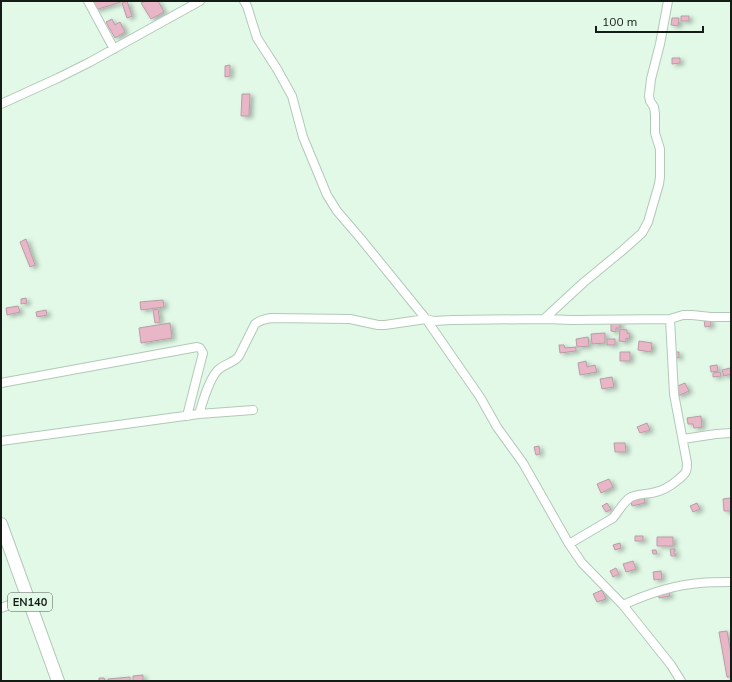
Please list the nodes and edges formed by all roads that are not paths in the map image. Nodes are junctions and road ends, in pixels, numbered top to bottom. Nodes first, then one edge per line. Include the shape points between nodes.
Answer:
1 (88, 1) edge
2 (200, 1) edge
3 (244, 1) edge
4 (668, 1) edge
5 (114, 49) junction
6 (1, 104) edge
7 (731, 317) edge
8 (544, 318) junction
9 (426, 319) junction
10 (670, 320) junction
11 (1, 383) edge
12 (253, 410) dead end
13 (199, 414) junction
14 (187, 416) junction
15 (731, 433) edge
16 (683, 439) junction
17 (1, 441) edge
18 (1, 524) edge
19 (569, 544) junction
20 (731, 582) edge
21 (29, 598) junction
22 (623, 606) junction
23 (1, 608) edge
24 (58, 681) edge
25 (681, 681) edge

1 - 5 street
2 - 5 street
3 - 9 street via 257,38 292,96 303,137 327,195 337,211
4 - 8 street via 648,96 654,107 655,133 660,149 659,184 648,222 642,233
5 - 6 street
7 - 10 street via 683,315
8 - 9 street via 434,321
8 - 10 street
9 - 13 street via 385,325 350,319 271,318 258,321 236,360 218,370 209,384
9 - 19 street via 523,463
10 - 16 street via 674,394
11 - 14 street via 197,347 203,353
12 - 13 street
13 - 14 street
14 - 17 street
15 - 16 street
16 - 19 street via 688,463 686,473 661,491 638,494 630,498 613,518
18 - 21 main road, EN140
19 - 22 street via 582,563
20 - 22 street via 699,583 669,589 638,598
21 - 23 street
21 - 24 main road, EN140
22 - 25 street

